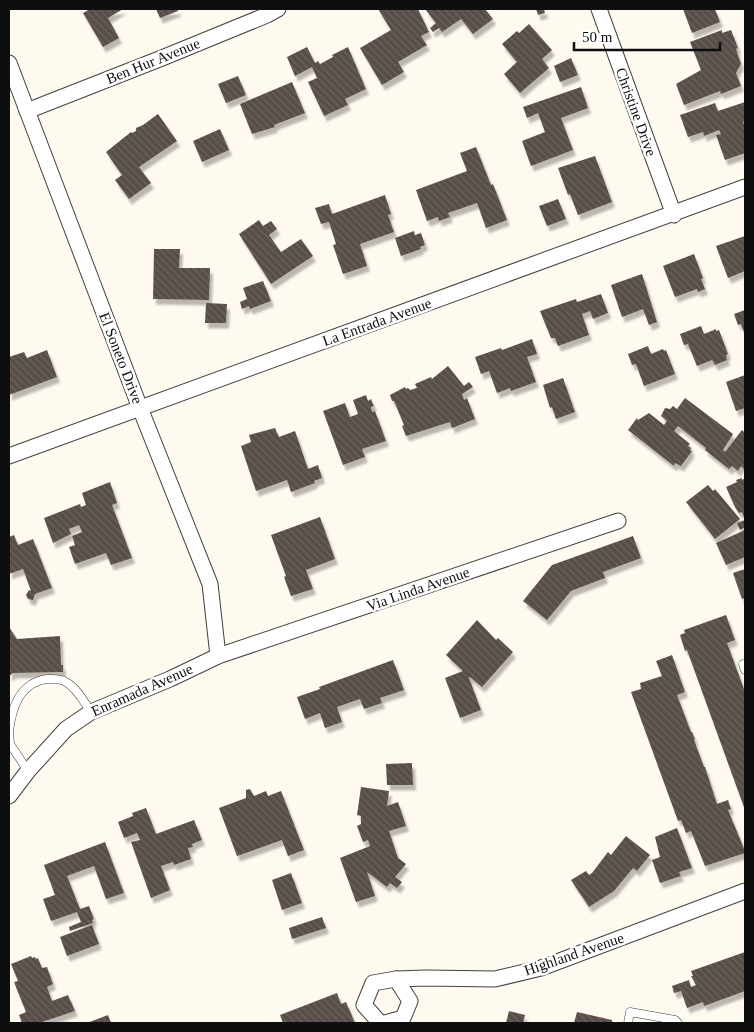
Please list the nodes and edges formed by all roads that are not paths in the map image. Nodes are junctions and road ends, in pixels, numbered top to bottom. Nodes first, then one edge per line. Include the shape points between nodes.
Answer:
1 (278, 9) edge
2 (599, 9) edge
3 (9, 63) edge
4 (27, 111) junction
5 (745, 187) edge
6 (674, 215) junction
7 (140, 408) junction
8 (9, 456) edge
9 (618, 522) dead end
10 (218, 656) junction
11 (91, 712) junction
12 (9, 731) edge
13 (28, 771) junction
14 (9, 796) edge
15 (745, 891) edge
16 (396, 979) junction
17 (380, 1023) edge
18 (385, 1023) edge
19 (628, 1023) edge
20 (678, 1023) edge

1 - 4 street, Ben Hur Avenue
2 - 6 street, Christine Drive
3 - 4 street, El Soneto Drive
4 - 7 street, El Soneto Drive
5 - 6 street, La Entrada Avenue
6 - 7 street, La Entrada Avenue
7 - 8 street, La Entrada Avenue
7 - 10 street, El Soneto Drive via 210,584
9 - 10 street, Via Linda Avenue
10 - 11 street, Enramada Avenue
11 - 12 lane via 66,681 44,680 32,684 20,694 12,711
11 - 13 street, Enramada Avenue via 66,729
12 - 13 lane via 10,744
13 - 14 street, Enramada Avenue
15 - 16 street, Highland Avenue via 541,968 495,979
16 - 17 street, Highland Avenue via 373,983 364,1005
16 - 18 street via 410,1001 403,1018
19 - 20 lane via 630,1012

